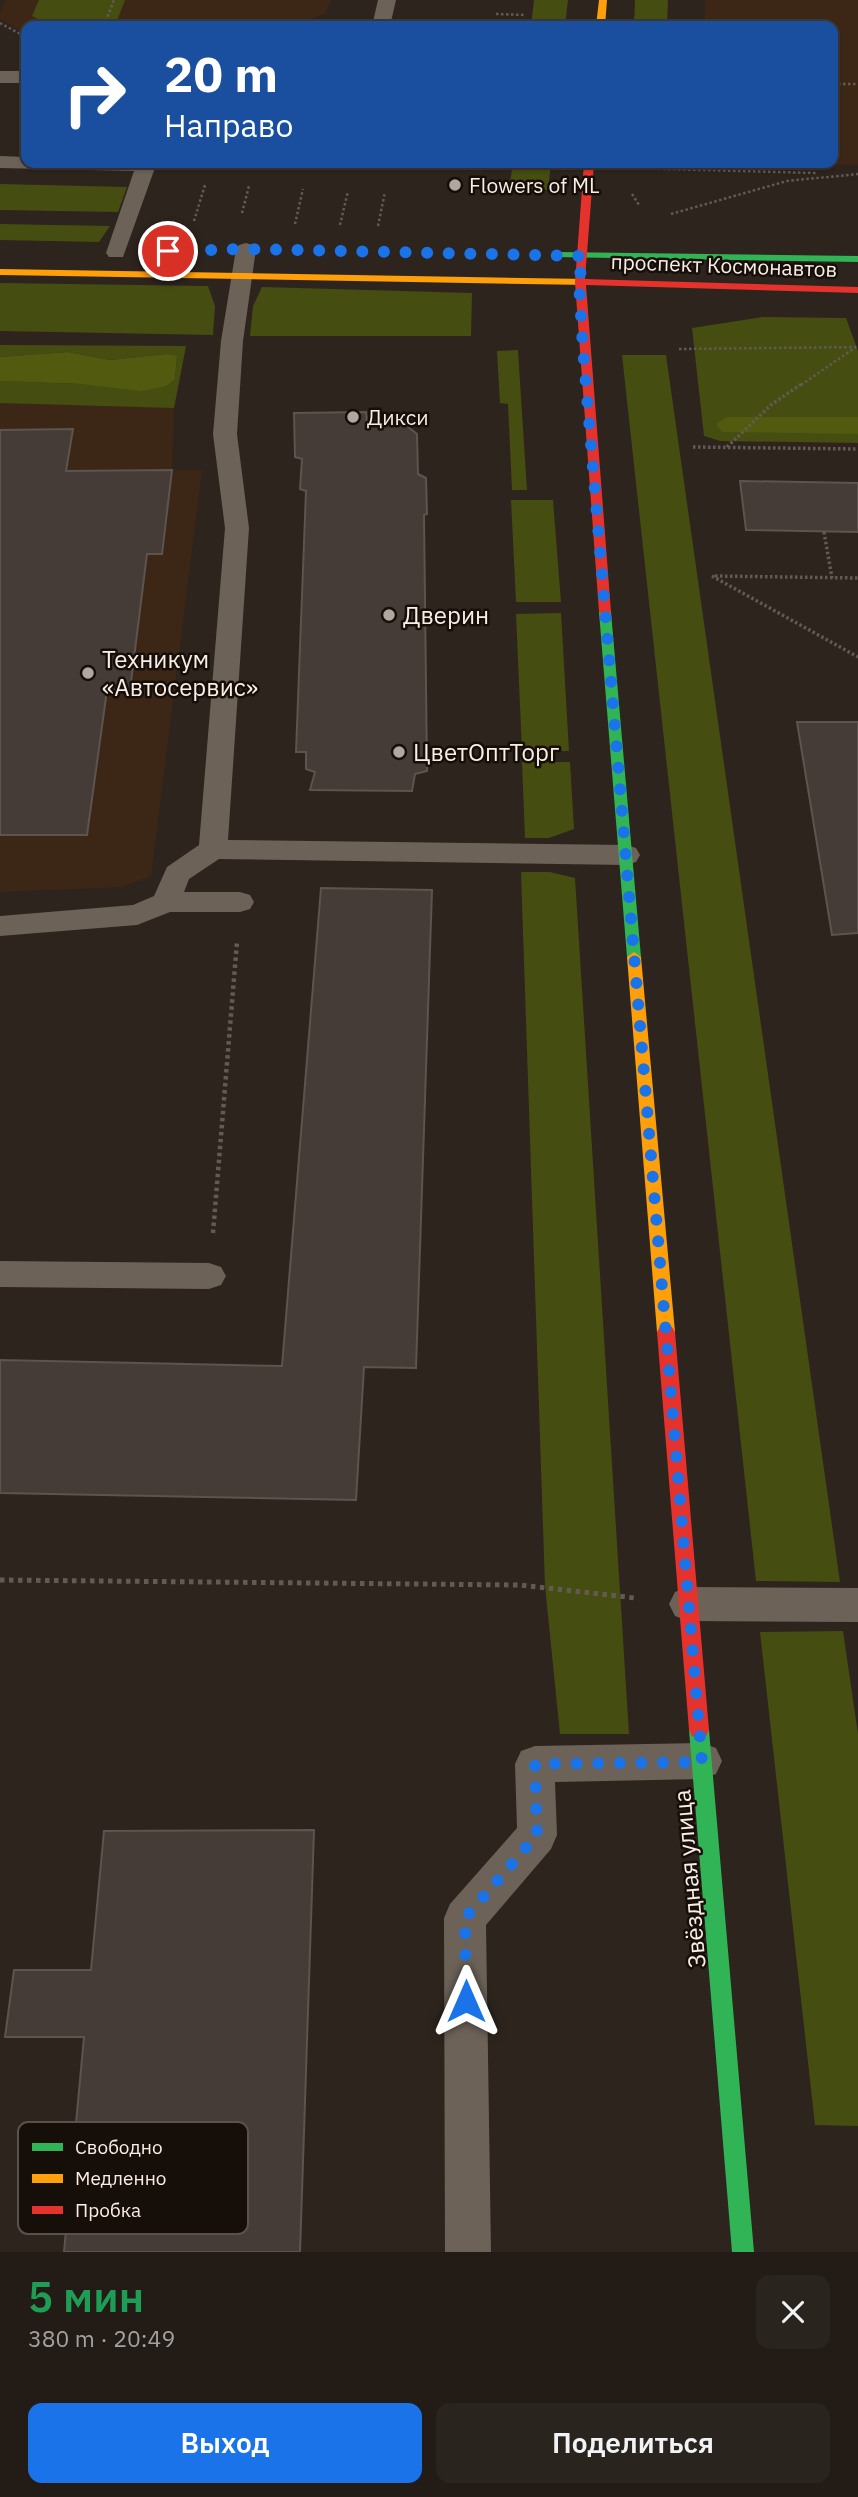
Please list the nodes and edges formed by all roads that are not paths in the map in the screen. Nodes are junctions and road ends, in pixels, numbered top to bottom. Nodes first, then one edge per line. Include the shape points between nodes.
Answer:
1 (387, 0) edge
2 (603, 0) edge
3 (382, 21) edge
4 (601, 21) edge
5 (0, 77) edge
6 (21, 77) edge
7 (0, 162) edge
8 (21, 162) edge
9 (146, 168) edge
10 (589, 168) edge
11 (248, 250) dead end
12 (116, 252) dead end
13 (542, 255) dead end
14 (583, 256) junction
15 (858, 259) edge
16 (0, 272) edge
17 (241, 275) junction
18 (579, 282) junction
19 (858, 290) edge
20 (213, 849) junction
21 (626, 855) junction
22 (166, 902) junction
23 (240, 902) road end
24 (0, 926) edge
25 (0, 1274) edge
26 (209, 1276) road end
27 (688, 1604) junction
28 (858, 1605) edge
29 (702, 1762) junction
30 (468, 2252) edge
31 (743, 2252) edge

1 - 3 lane
2 - 4 street
5 - 6 lane
7 - 8 lane
9 - 12 lane
10 - 14 street, Звёздная улица
11 - 17 lane
13 - 14 street, проспект Космонавтов
14 - 15 street, проспект Космонавтов
14 - 18 street, Звёздная улица
16 - 17 street, проспект Космонавтов
17 - 18 street, проспект Космонавтов
17 - 20 lane via 225,435 237,528
18 - 19 street, проспект Космонавтов
18 - 21 street, Звёздная улица
20 - 21 lane
20 - 22 lane via 177,874
21 - 27 street, Звёздная улица
22 - 23 lane
22 - 24 lane via 137,915
25 - 26 lane
27 - 28 lane
27 - 29 street, Звёздная улица
29 - 30 lane via 535,1764 537,1835 465,1918
29 - 31 street, Звёздная улица

